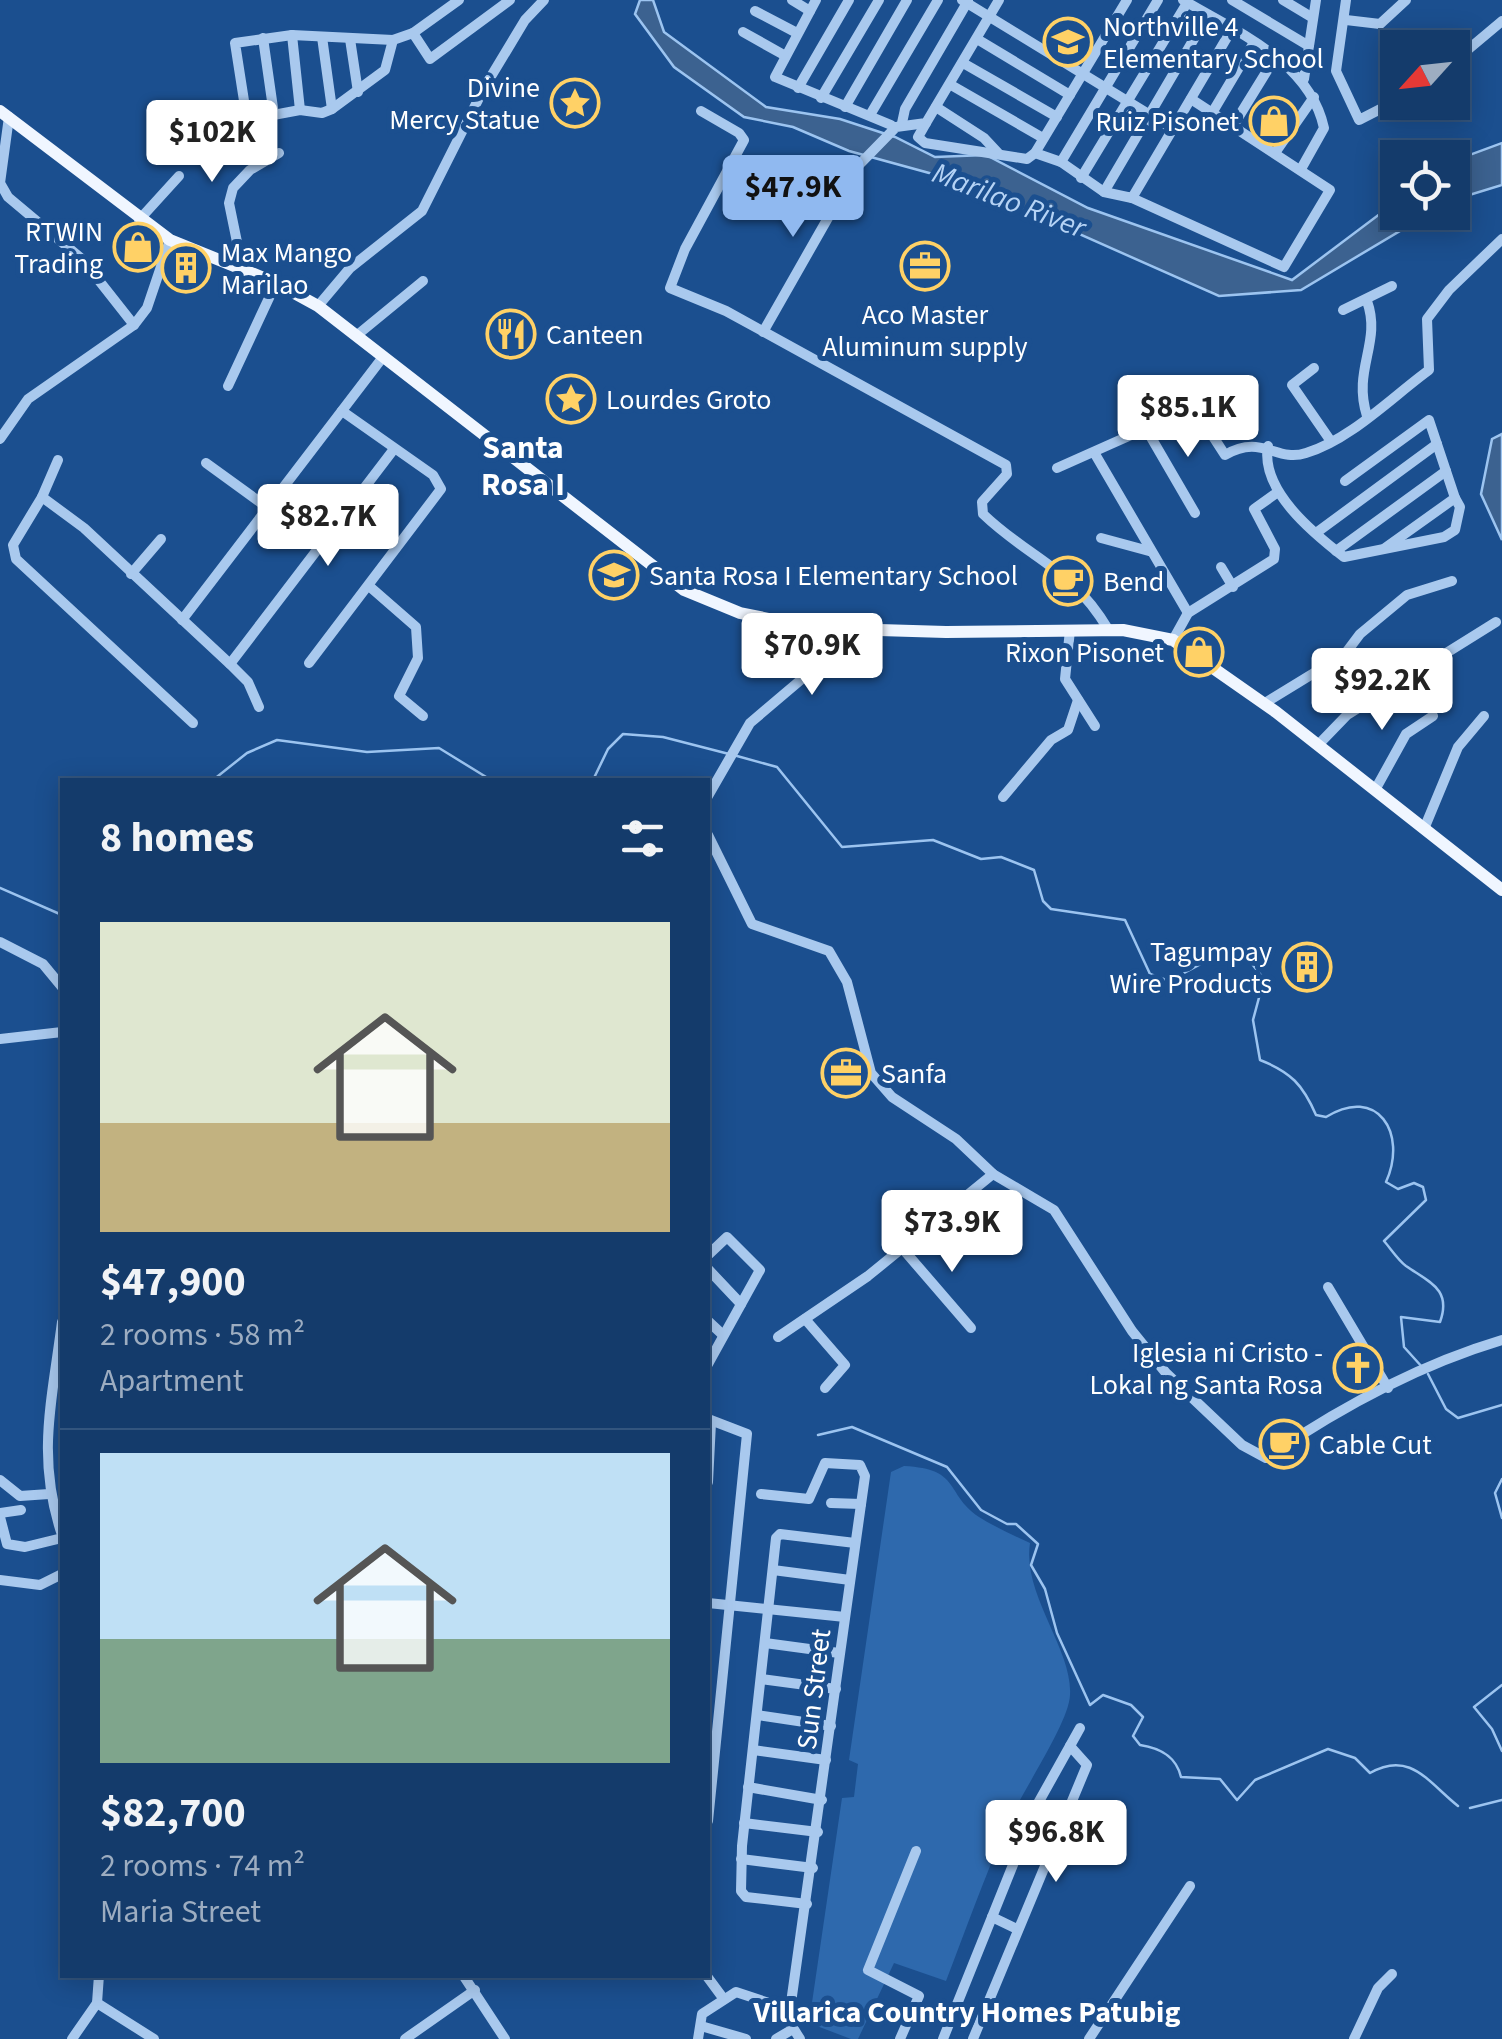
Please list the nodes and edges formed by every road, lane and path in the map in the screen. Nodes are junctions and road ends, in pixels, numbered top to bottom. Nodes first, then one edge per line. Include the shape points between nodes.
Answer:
1 (459, 0) edge
2 (510, 0) edge
3 (544, 0) edge
4 (792, 0) edge
5 (849, 0) edge
6 (879, 0) edge
7 (907, 0) edge
8 (938, 0) edge
9 (1000, 0) edge
10 (1127, 0) edge
11 (1158, 0) edge
12 (1232, 0) edge
13 (1282, 0) edge
14 (1316, 0) edge
15 (1346, 0) edge
16 (1406, 0) edge
17 (965, 1) edge
18 (1185, 1) edge
19 (530, 4) edge
20 (813, 5) edge
21 (755, 11) dead end
22 (1208, 15) junction
23 (990, 16) junction
24 (1312, 18) junction
25 (1346, 20) junction
26 (1502, 21) edge
27 (1232, 29) junction
28 (413, 32) junction
29 (743, 32) dead end
30 (797, 33) junction
31 (292, 34) junction
32 (322, 37) junction
33 (263, 38) junction
34 (350, 39) junction
35 (976, 39) junction
36 (393, 40) junction
37 (1254, 44) junction
38 (1309, 46) junction
39 (1470, 49) edge
40 (784, 55) junction
41 (1275, 58) junction
42 (963, 63) junction
43 (1084, 72) junction
44 (1304, 79) junction
45 (950, 84) junction
46 (798, 88) junction
47 (1108, 88) junction
48 (358, 92) junction
49 (1070, 94) junction
50 (1314, 97) junction
51 (821, 98) junction
52 (1190, 100) junction
53 (1130, 101) junction
54 (845, 107) junction
55 (936, 107) junction
56 (1380, 109) edge
57 (300, 110) junction
58 (332, 110) junction
59 (701, 111) dead end
60 (1212, 113) junction
61 (4, 114) edge
62 (1150, 114) junction
63 (274, 115) junction
64 (870, 115) junction
65 (1057, 117) junction
66 (926, 123) junction
67 (895, 126) junction
68 (1233, 126) junction
69 (1173, 129) junction
70 (1043, 138) junction
71 (280, 153) dead end
72 (998, 153) junction
73 (1035, 153) junction
74 (1276, 153) junction
75 (1061, 162) junction
76 (1301, 169) junction
77 (179, 176) dead end
78 (1081, 178) junction
79 (1104, 192) junction
80 (1132, 198) junction
81 (139, 220) junction
82 (1502, 239) edge
83 (170, 240) junction
84 (230, 265) junction
85 (422, 281) dead end
86 (276, 282) junction
87 (1392, 286) dead end
88 (1367, 301) junction
89 (318, 306) junction
90 (1343, 310) dead end
91 (134, 324) junction
92 (763, 332) junction
93 (356, 336) junction
94 (383, 357) junction
95 (1314, 368) dead end
96 (228, 386) dead end
97 (1230, 388) dead end
98 (1197, 408) junction
99 (342, 411) junction
100 (1367, 416) junction
101 (1145, 427) junction
102 (0, 439) edge
103 (1330, 440) junction
104 (1436, 444) junction
105 (1268, 446) junction
106 (394, 449) junction
107 (1095, 454) junction
108 (58, 460) dead end
109 (206, 463) dead end
110 (1057, 468) dead end
111 (1446, 471) junction
112 (1345, 481) dead end
113 (1278, 492) junction
114 (42, 497) junction
115 (1456, 498) junction
116 (268, 508) junction
117 (1196, 513) dead end
118 (1316, 533) junction
119 (1101, 538) dead end
120 (161, 539) dead end
121 (1149, 551) junction
122 (1336, 551) junction
123 (1380, 552) junction
124 (1221, 567) dead end
125 (132, 574) junction
126 (1452, 581) dead end
127 (369, 586) junction
128 (1233, 586) junction
129 (1188, 613) junction
130 (182, 620) junction
131 (1496, 622) dead end
132 (812, 628) junction
133 (1070, 630) junction
134 (1108, 630) junction
135 (1173, 640) junction
136 (309, 662) dead end
137 (230, 664) junction
138 (1078, 700) junction
139 (1265, 703) junction
140 (259, 708) dead end
141 (423, 716) dead end
142 (1433, 716) dead end
143 (1484, 716) dead end
144 (194, 723) dead end
145 (1094, 726) dead end
146 (1319, 744) junction
147 (1375, 790) junction
148 (710, 793) edge
149 (1003, 797) dead end
150 (1424, 829) junction
151 (710, 839) edge
152 (1502, 890) edge
153 (0, 942) edge
154 (60, 985) edge
155 (60, 1032) edge
156 (0, 1039) edge
157 (993, 1174) junction
158 (905, 1212) dead end
159 (905, 1245) junction
160 (710, 1254) edge
161 (710, 1272) edge
162 (1328, 1288) dead end
163 (742, 1304) junction
164 (805, 1319) junction
165 (710, 1323) edge
166 (971, 1328) dead end
167 (724, 1335) junction
168 (60, 1336) edge
169 (778, 1337) dead end
170 (1502, 1340) edge
171 (710, 1360) edge
172 (825, 1388) dead end
173 (1388, 1388) junction
174 (710, 1421) edge
175 (0, 1480) edge
176 (49, 1494) junction
177 (761, 1494) dead end
178 (831, 1502) dead end
179 (861, 1504) junction
180 (21, 1510) dead end
181 (0, 1516) edge
182 (60, 1530) edge
183 (60, 1537) edge
184 (856, 1543) junction
185 (773, 1570) junction
186 (60, 1575) edge
187 (0, 1580) edge
188 (850, 1580) junction
189 (710, 1603) edge
190 (731, 1604) junction
191 (769, 1606) junction
192 (844, 1617) junction
193 (765, 1643) junction
194 (839, 1652) junction
195 (761, 1679) junction
196 (836, 1689) junction
197 (757, 1715) junction
198 (830, 1726) junction
199 (1080, 1728) dead end
200 (712, 1744) edge
201 (1070, 1746) junction
202 (753, 1750) junction
203 (826, 1760) junction
204 (710, 1782) edge
205 (748, 1787) junction
206 (822, 1800) junction
207 (744, 1823) junction
208 (818, 1832) junction
209 (916, 1850) dead end
210 (741, 1859) junction
211 (813, 1868) junction
212 (1190, 1886) dead end
213 (807, 1904) junction
214 (992, 1917) junction
215 (1017, 1929) junction
216 (1392, 1974) dead end
217 (100, 1978) edge
218 (466, 1978) edge
219 (708, 1978) edge
220 (476, 1990) junction
221 (723, 1998) junction
222 (97, 2003) junction
223 (790, 2010) junction
224 (701, 2026) junction
225 (797, 2034) edge
226 (72, 2039) edge
227 (154, 2039) edge
228 (405, 2039) edge
229 (505, 2039) edge
230 (698, 2039) edge
231 (746, 2039) edge
232 (776, 2039) edge
233 (900, 2039) edge
234 (943, 2039) edge
235 (973, 2039) edge
236 (1089, 2039) edge
237 (1354, 2039) edge

1 - 28 street
2 - 28 street via 430,59
3 - 19 street
4 - 20 street
5 - 46 street
6 - 51 street
7 - 54 street
8 - 64 street
9 - 23 street
10 - 43 street
11 - 47 street
12 - 38 street
13 - 24 street
14 - 24 street
15 - 25 street
16 - 25 street via 1380,24
17 - 23 street
17 - 67 street
18 - 22 street
18 - 53 street
19 - 89 street via 422,211 350,268
20 - 30 street
21 - 30 street
22 - 27 street
22 - 62 street
23 - 35 street
23 - 43 street
24 - 38 street
25 - 56 street via 1336,72 1359,120
26 - 39 street
27 - 37 street
27 - 52 street
28 - 36 street
29 - 40 street
30 - 40 street
31 - 32 street
31 - 33 street
31 - 57 street
32 - 34 street
32 - 58 street
33 - 63 street
33 - 63 street via 235,43 247,120
34 - 36 street
34 - 48 street
35 - 42 street
35 - 49 street
36 - 48 street via 384,70
37 - 41 street
37 - 60 street
38 - 44 street
40 - 46 street via 775,77
41 - 44 street
41 - 68 street
42 - 45 street
42 - 65 street
43 - 47 street
43 - 49 street
44 - 50 street
45 - 55 street
45 - 70 street
46 - 51 street
47 - 53 street
47 - 75 street
48 - 58 street
49 - 65 street
50 - 74 street
50 - 76 street via 1324,128
51 - 54 street
52 - 60 street
52 - 69 street
53 - 62 street
53 - 78 street
54 - 64 street
55 - 66 street
55 - 72 street
57 - 58 street
57 - 63 street
59 - 92 street via 739,133 742,146 670,288
60 - 68 street
61 - 81 main road
61 - 91 street via 0,183 8,196 82,259
62 - 69 street
62 - 79 street
64 - 67 street
65 - 70 street
66 - 67 street
66 - 72 street via 918,137 925,144
67 - 92 street via 856,167
68 - 74 street
69 - 80 street
70 - 73 street
71 - 84 street via 233,188 229,203 238,242
72 - 73 street via 1020,161
73 - 75 street
74 - 76 street
75 - 78 street
76 - 80 street via 1330,190 1284,267
77 - 81 street
78 - 79 street
79 - 80 street
81 - 83 main road
82 - 100 street via 1428,319 1429,370
83 - 84 main road
83 - 91 street via 147,308
84 - 86 main road
85 - 93 street
86 - 89 main road
86 - 96 street
87 - 88 street
88 - 90 street
88 - 100 street via 1372,331 1359,391
89 - 93 main road
91 - 102 street via 28,399
92 - 134 street via 1006,466 1007,474 982,502 983,514 1072,580
93 - 94 main road
94 - 99 street
94 - 132 main road via 684,590 740,613
95 - 103 street via 1292,386
97 - 98 street
98 - 101 street
98 - 105 street via 1225,455 1249,444
99 - 106 street
99 - 116 street
100 - 103 street
101 - 107 street
101 - 117 street
103 - 105 street via 1296,455
104 - 111 street
104 - 112 street via 1428,420
104 - 118 street
105 - 113 street
106 - 127 street via 433,475 441,489
106 - 137 street
107 - 110 street
107 - 121 street
108 - 114 street
109 - 116 street
111 - 115 street
111 - 122 street
113 - 118 street
113 - 128 street via 1254,509 1277,555
114 - 125 street
114 - 144 street via 14,542 16,558
115 - 123 street
115 - 123 street via 1455,530
116 - 130 street
118 - 122 street
119 - 121 street
120 - 125 street
121 - 129 street
122 - 123 street via 1354,557
124 - 128 street
125 - 130 street
126 - 139 street via 1408,595 1346,654
127 - 136 street
127 - 141 street via 416,628 418,658 399,696
128 - 129 street
129 - 135 street
130 - 137 street
131 - 146 street via 1347,715
132 - 133 main road
132 - 148 street via 803,678 750,723
133 - 134 main road
133 - 138 street via 1065,679
134 - 135 main road
135 - 139 main road
137 - 140 street via 248,682
138 - 145 street
138 - 149 street via 1068,730 1051,740
139 - 146 main road
142 - 147 street via 1406,734
143 - 150 street via 1458,747
146 - 147 main road
147 - 150 main road
150 - 152 main road
151 - 157 street via 752,924 817,944 840,966 871,1073 892,1097 956,1139
153 - 154 street via 43,964
155 - 156 street
157 - 159 street
157 - 173 street via 1054,1210 1132,1331 1242,1445 1266,1458 1325,1418
158 - 159 street via 894,1226
159 - 164 street
159 - 166 street
160 - 163 street via 727,1237 759,1266
161 - 163 street
162 - 173 street
163 - 167 street
164 - 169 street
164 - 172 street via 845,1366
165 - 167 street
167 - 171 street
168 - 176 street via 48,1419
170 - 173 street via 1439,1360
174 - 190 street via 747,1434
175 - 176 street via 20,1496
176 - 182 street
177 - 179 street, Sun Street via 809,1499 825,1463 860,1465
178 - 179 street
179 - 184 street, Sun Street
180 - 181 street
181 - 183 street via 7,1544 25,1547
184 - 185 street via 780,1534
184 - 188 street, Sun Street
185 - 188 street
185 - 191 street
186 - 187 street via 40,1585
188 - 192 street, Sun Street
189 - 190 street
190 - 191 street
190 - 200 street
191 - 192 street
191 - 193 street
192 - 194 street, Sun Street
193 - 194 street
193 - 195 street
194 - 196 street, Sun Street
195 - 196 street
195 - 197 street
196 - 198 street, Sun Street
197 - 198 street
197 - 202 street
198 - 203 street, Sun Street
199 - 201 street
200 - 204 street
201 - 214 street via 1037,1805
201 - 215 street via 1087,1765
202 - 203 street
202 - 205 street
203 - 206 street, Sun Street
205 - 206 street
205 - 207 street
206 - 208 street, Sun Street
207 - 208 street
207 - 210 street
208 - 211 street, Sun Street
209 - 233 street via 868,1970 919,1996
210 - 211 street
210 - 213 street via 746,1897
211 - 213 street, Sun Street
212 - 236 street
213 - 223 street, Sun Street
214 - 215 street
214 - 234 street
215 - 235 street
216 - 237 street via 1378,1988
217 - 222 street
218 - 220 street
219 - 221 street
220 - 228 street
220 - 229 street
221 - 223 street via 736,1992
221 - 224 street via 702,2014
222 - 226 street
222 - 227 street
223 - 225 street, Sun Street
224 - 230 street
224 - 231 street
225 - 232 street

